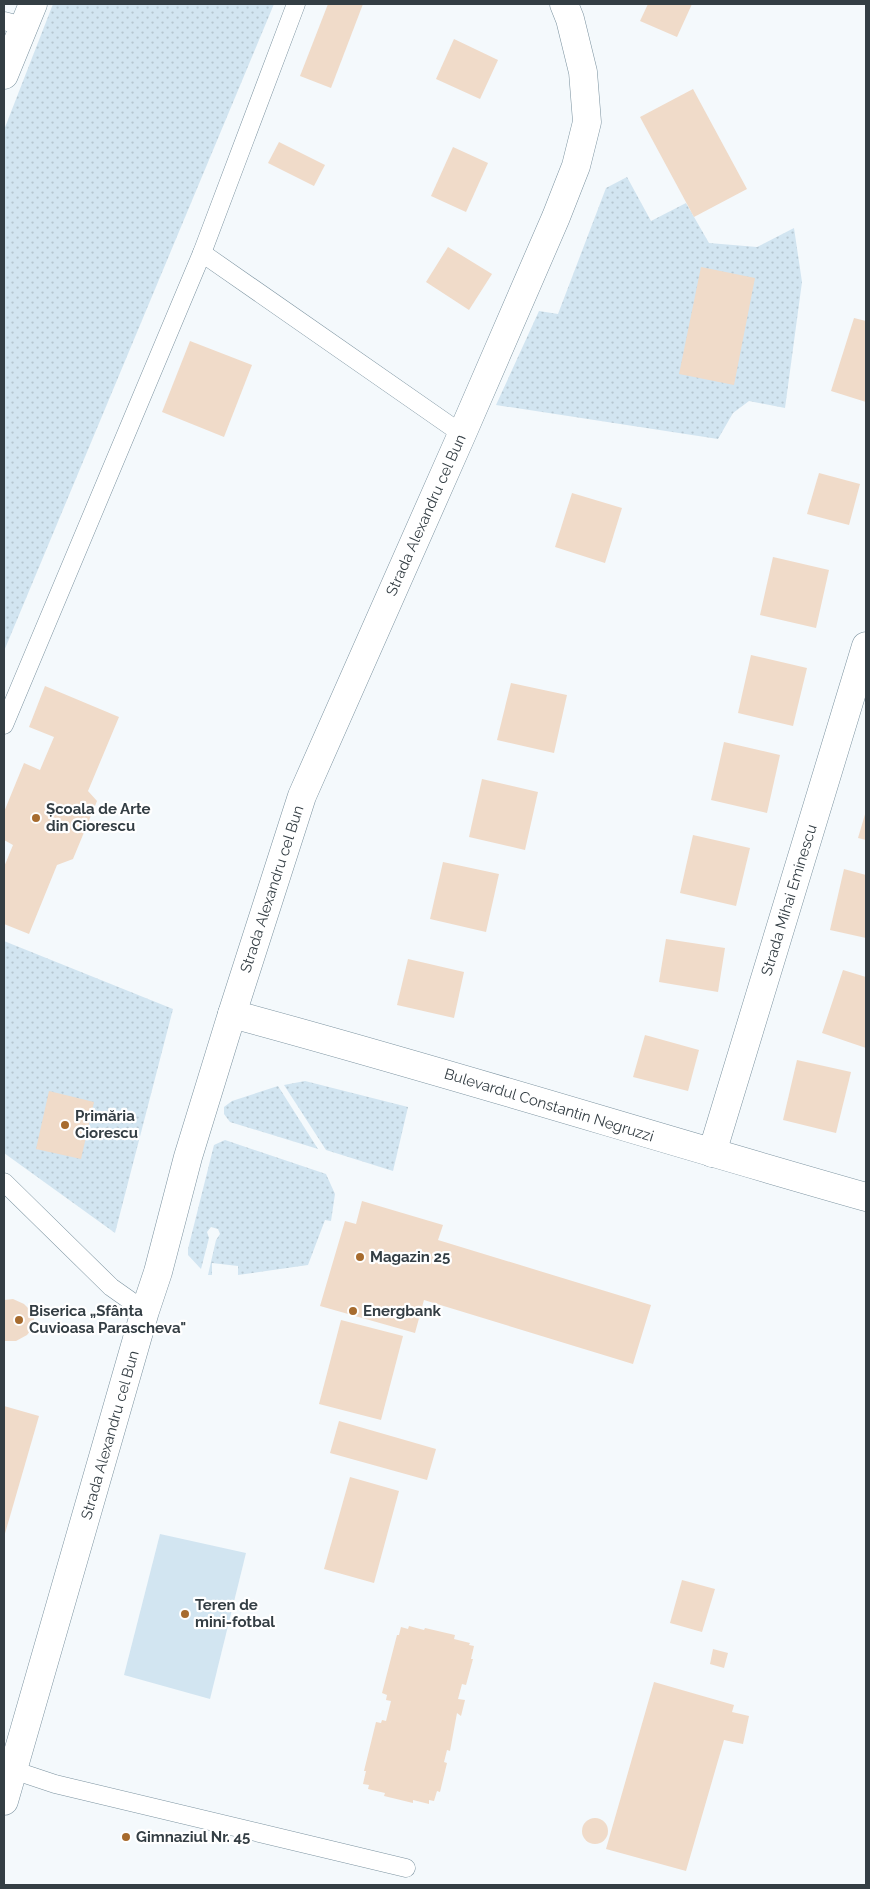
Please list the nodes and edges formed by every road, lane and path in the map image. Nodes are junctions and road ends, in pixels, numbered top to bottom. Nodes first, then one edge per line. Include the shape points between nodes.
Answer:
1 (296, 4) edge
2 (564, 4) edge
3 (20, 17) edge
4 (4, 75) edge
5 (202, 253) junction
6 (462, 434) junction
7 (866, 646) edge
8 (4, 725) edge
9 (232, 1014) junction
10 (712, 1154) junction
11 (4, 1182) edge
12 (866, 1197) edge
13 (145, 1311) junction
14 (13, 1770) junction
15 (4, 1801) edge
16 (406, 1868) dead end

1 - 5 lane
2 - 6 street, Strada Alexandru cel Bun via 583,72 587,122 576,166 556,217
3 - 4 street
5 - 6 lane
5 - 8 lane
6 - 9 street, Strada Alexandru cel Bun via 302,796
7 - 10 street, Strada Mihai Eminescu
9 - 10 street, Bulevardul Constantin Negruzzi via 449,1074
9 - 13 street, Strada Alexandru cel Bun via 194,1134
10 - 12 street, Bulevardul Constantin Negruzzi
11 - 13 lane via 112,1287
13 - 14 street, Strada Alexandru cel Bun
14 - 15 street, Strada Alexandru cel Bun
14 - 16 lane via 56,1784

